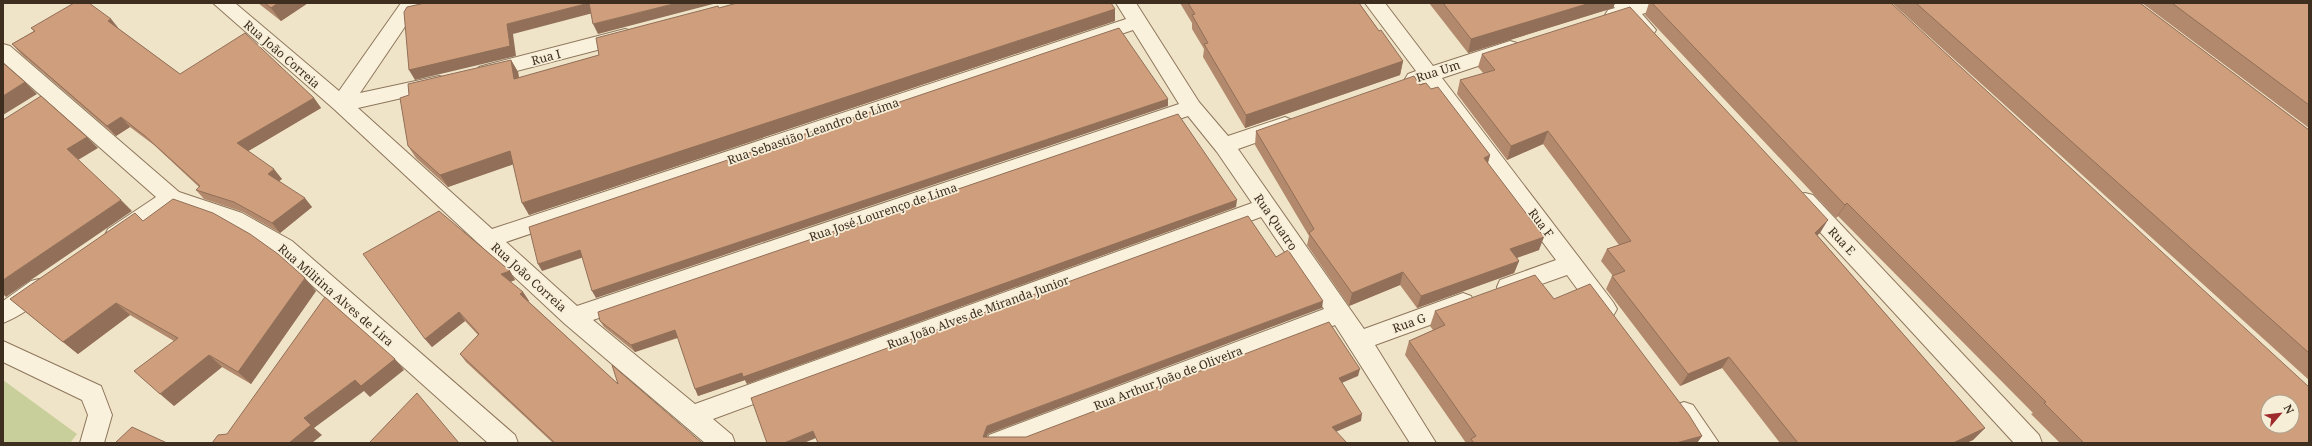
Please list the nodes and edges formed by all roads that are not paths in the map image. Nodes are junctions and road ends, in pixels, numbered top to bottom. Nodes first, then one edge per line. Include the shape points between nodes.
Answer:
1 (223, 3) edge
2 (411, 3) edge
3 (1126, 3) edge
4 (1375, 3) edge
5 (1656, 3) edge
6 (1624, 7) edge
7 (1598, 20) edge
8 (1137, 22) junction
9 (642, 31) edge
10 (1524, 44) edge
11 (1661, 46) edge
12 (3, 51) edge
13 (1428, 74) junction
14 (1399, 84) edge
15 (341, 104) junction
16 (1192, 107) junction
17 (1304, 118) edge
18 (1224, 146) junction
19 (1791, 186) edge
20 (171, 198) junction
21 (1265, 207) junction
22 (488, 239) junction
23 (100, 246) edge
24 (1572, 264) junction
25 (55, 277) edge
26 (332, 291) junction
27 (318, 310) edge
28 (3, 313) edge
29 (1339, 313) junction
30 (573, 317) junction
31 (1618, 326) edge
32 (1359, 341) junction
33 (3, 351) edge
34 (1670, 394) edge
35 (690, 418) junction
36 (494, 439) edge
37 (92, 443) edge
38 (723, 443) edge
39 (998, 443) edge
40 (1424, 443) edge
41 (1707, 443) edge
42 (2030, 443) edge

1 - 15 street, Rua João Correia
2 - 15 street
3 - 8 street, Rua Quatro
4 - 13 street, Rua F
5 - 6 street
6 - 7 street
6 - 11 street
8 - 16 street, Rua Quatro
8 - 22 street, Rua Sebastião Leandro de Lima
9 - 15 street, Rua I via 462,78
10 - 13 street, Rua Um
12 - 20 street, Rua Militina Alves de Lira via 43,102
13 - 14 street, Rua Um
13 - 24 street, Rua F
15 - 22 street, Rua João Correia
16 - 18 street, Rua Quatro
16 - 30 street, Rua José Lourenço de Lima
17 - 18 street
18 - 21 street, Rua Quatro
19 - 42 street, Rua E
20 - 23 street
20 - 26 street, Rua Militina Alves de Lira via 234,219 284,247
21 - 29 street, Rua Quatro
21 - 35 street, Rua João Alves de Miranda Junior
22 - 30 street, Rua João Correia
24 - 31 street, Rua F
24 - 32 street, Rua G
25 - 28 street
26 - 27 street
26 - 36 street, Rua Militina Alves de Lira
29 - 32 street, Rua Quatro
29 - 39 street, Rua Arthur João de Oliveira
30 - 35 street, Rua João Correia
32 - 40 street, Rua Quatro
33 - 37 street via 92,393 100,415
34 - 41 street
35 - 38 street, Rua João Correia

